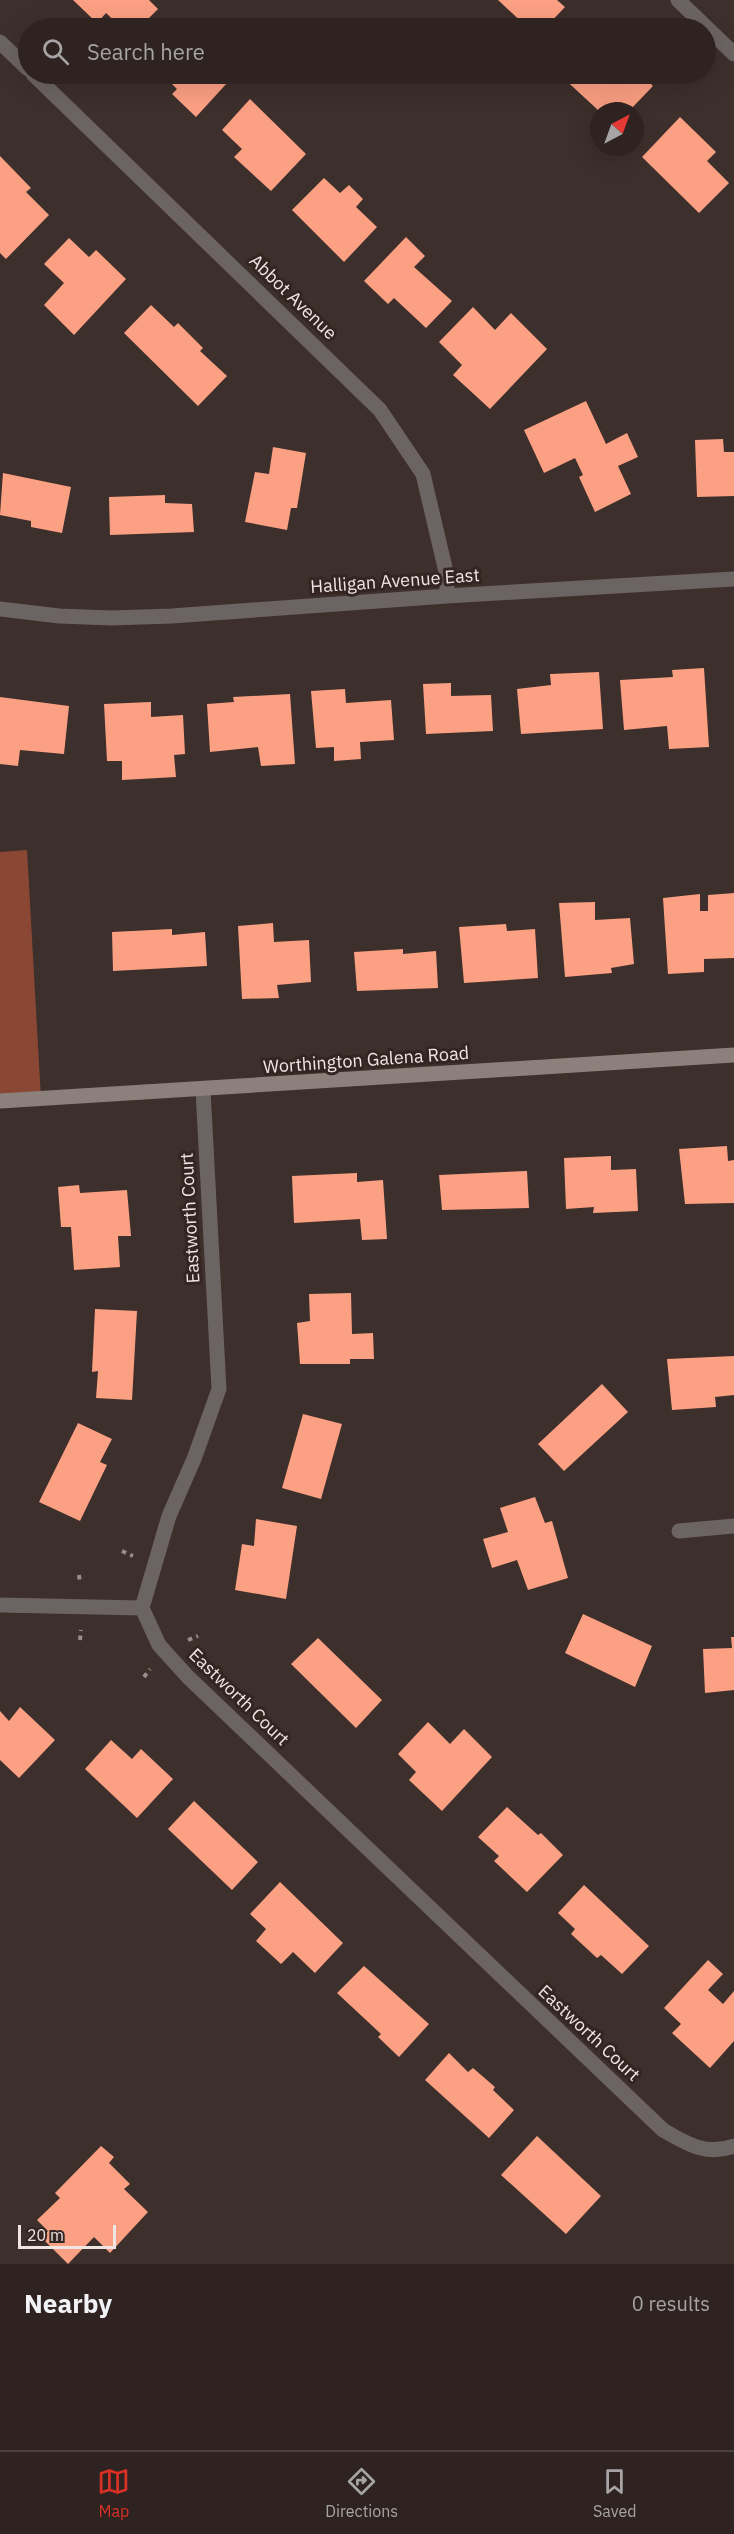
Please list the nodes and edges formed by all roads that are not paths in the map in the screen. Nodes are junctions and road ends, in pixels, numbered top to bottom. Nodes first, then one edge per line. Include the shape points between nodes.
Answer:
1 (678, 0) edge
2 (697, 18) edge
3 (716, 37) edge
4 (0, 42) edge
5 (734, 54) edge
6 (18, 59) edge
7 (43, 84) edge
8 (734, 579) edge
9 (447, 596) junction
10 (0, 609) edge
11 (734, 1055) edge
12 (203, 1090) junction
13 (0, 1101) edge
14 (734, 1526) edge
15 (679, 1531) dead end
16 (0, 1605) edge
17 (142, 1608) junction
18 (727, 2148) edge

1 - 2 street
3 - 5 street
4 - 6 street
7 - 9 street, Abbot Avenue via 380,410 423,474 447,576
8 - 9 street, Halligan Avenue East
9 - 10 street, Halligan Avenue East via 112,618
11 - 12 street, Worthington Galena Road
12 - 13 street, Worthington Galena Road
12 - 17 street, Eastworth Court via 219,1389 169,1516
14 - 15 street
16 - 17 street
17 - 18 street, Eastworth Court via 159,1645 188,1677 663,2130 689,2145

